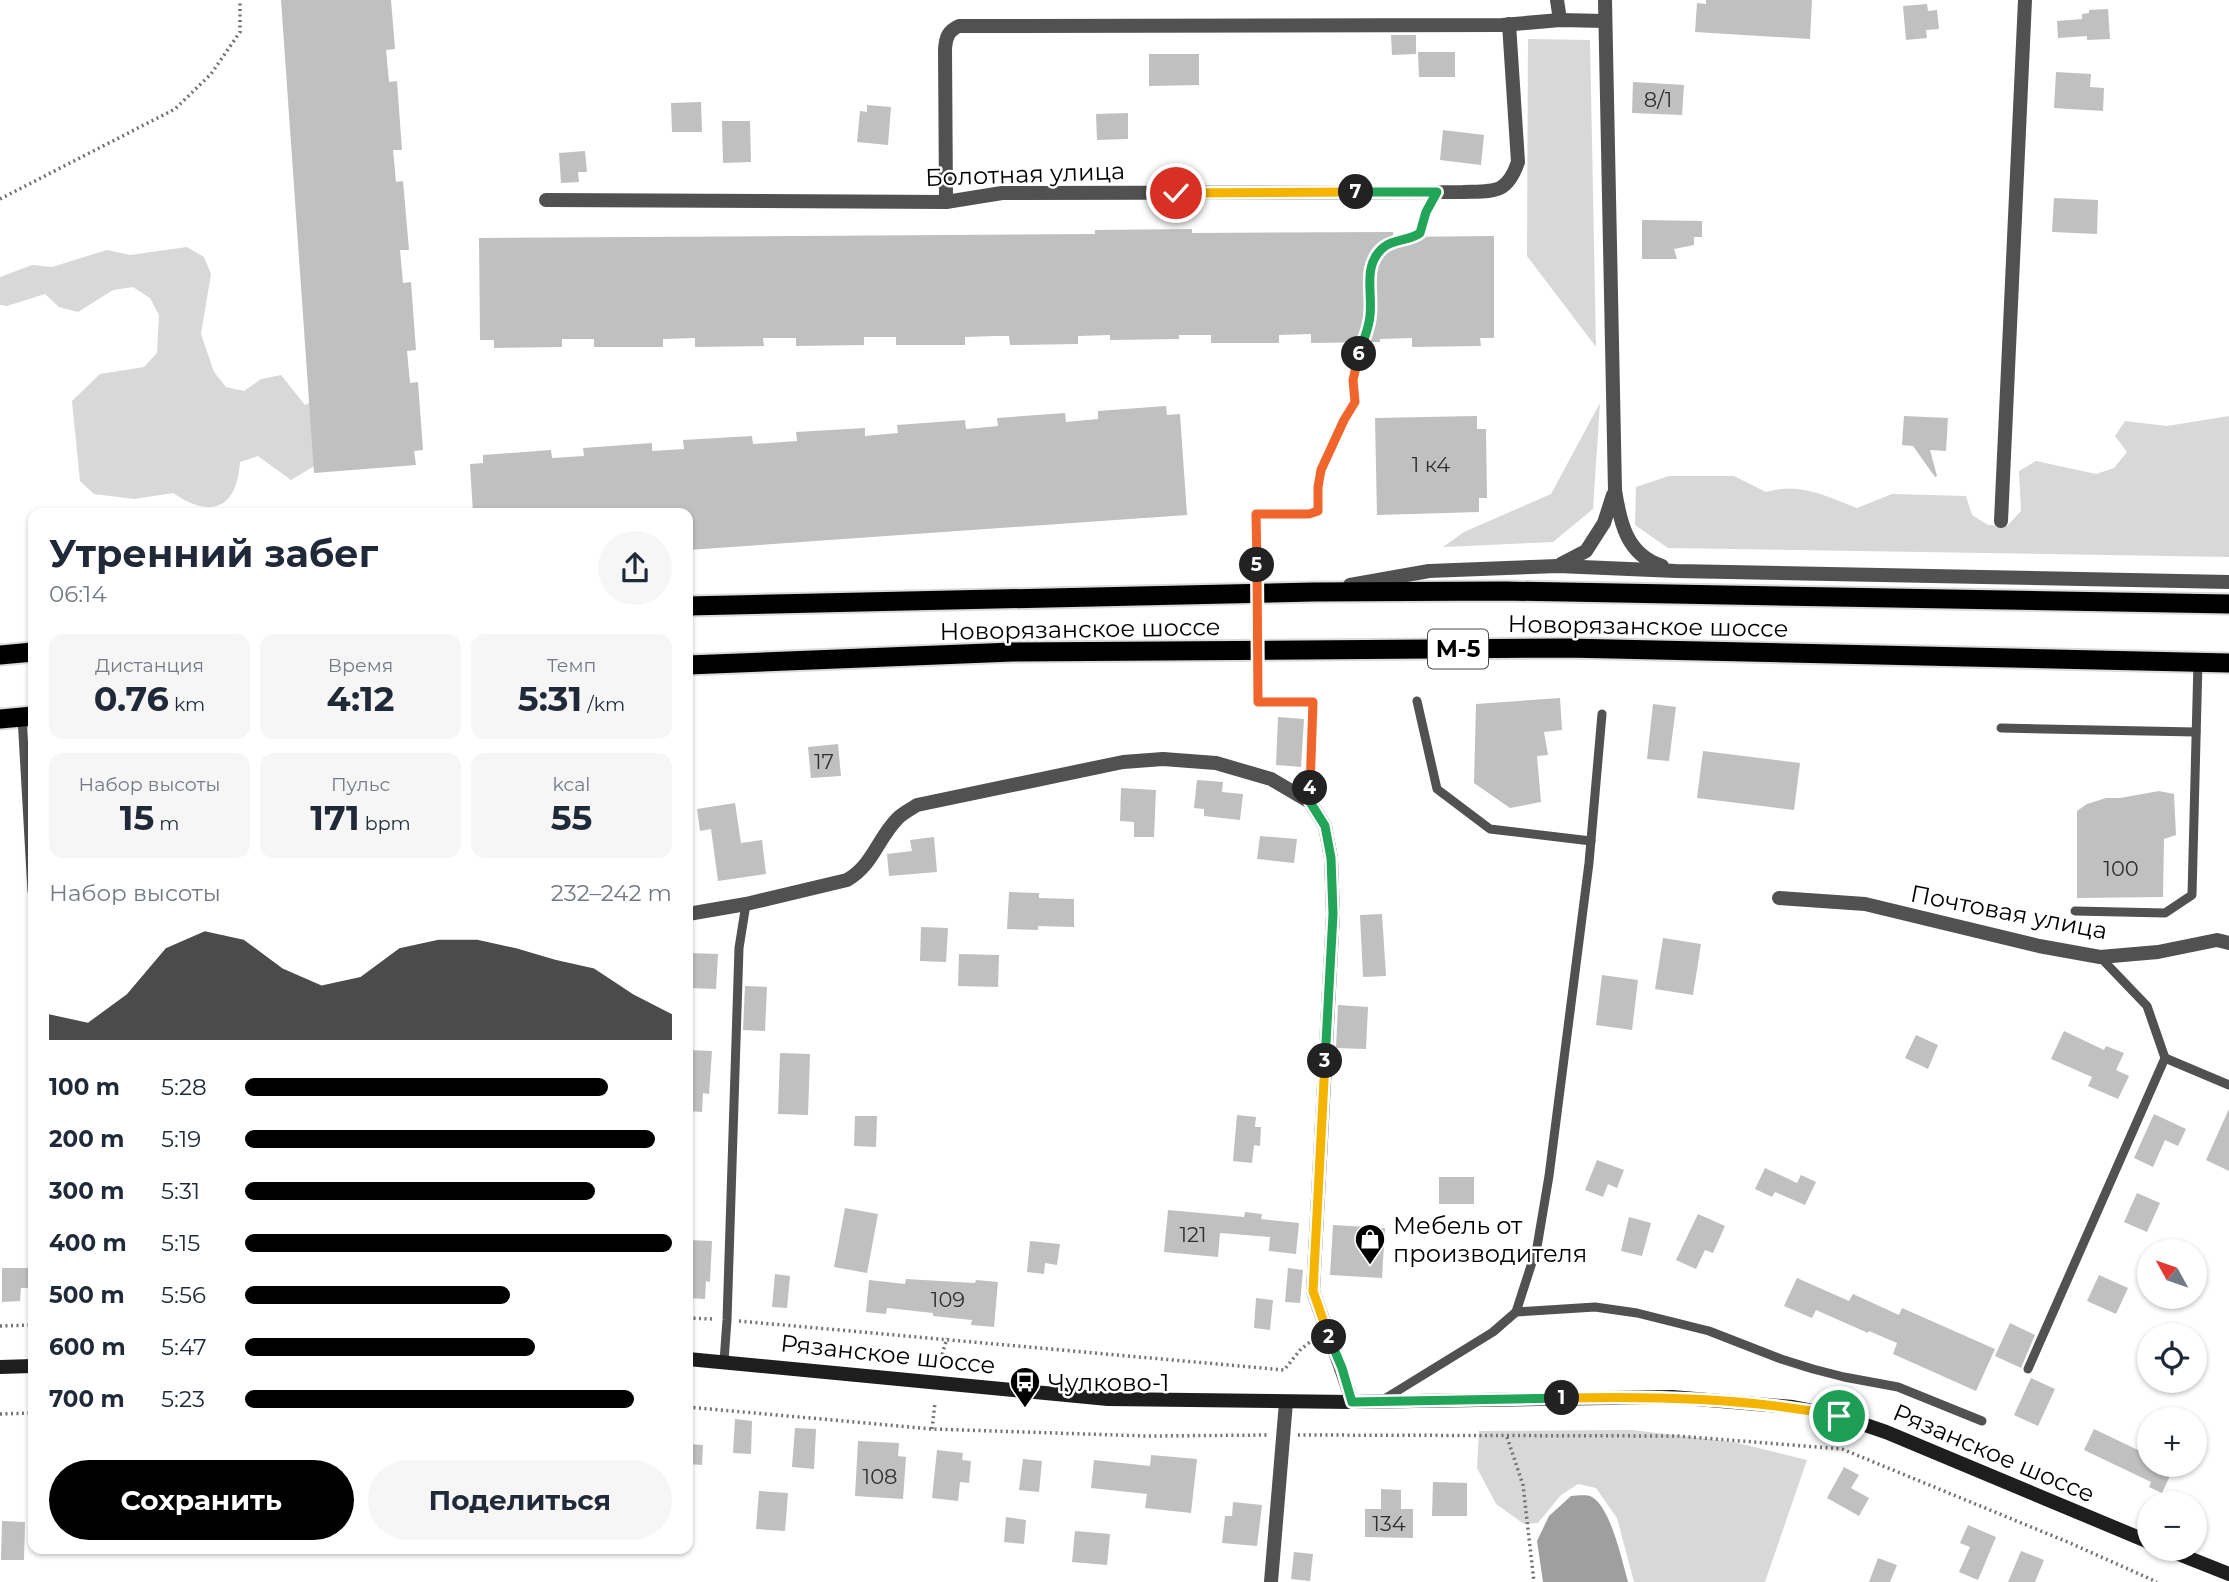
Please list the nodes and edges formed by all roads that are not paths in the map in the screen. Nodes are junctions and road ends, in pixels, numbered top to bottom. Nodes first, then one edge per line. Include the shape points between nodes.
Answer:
1 (1558, 0) edge
2 (1605, 0) edge
3 (2025, 0) edge
4 (1560, 20) junction
5 (1605, 21) junction
6 (1508, 24) junction
7 (547, 200) dead end
8 (946, 202) junction
9 (1615, 490) junction
10 (2001, 521) dead end
11 (1558, 566) junction
12 (1676, 571) junction
13 (2229, 582) edge
14 (1314, 592) junction
15 (2229, 604) edge
16 (693, 606) edge
17 (28, 652) edge
18 (0, 655) edge
19 (2198, 662) junction
20 (2229, 663) edge
21 (693, 666) edge
22 (1417, 701) dead end
23 (1602, 714) dead end
24 (27, 716) edge
25 (0, 719) edge
26 (2001, 728) dead end
27 (2196, 732) junction
28 (28, 751) edge
29 (1591, 841) junction
30 (1779, 898) dead end
31 (746, 904) junction
32 (2075, 911) dead end
33 (693, 913) edge
34 (2229, 943) edge
35 (2100, 957) junction
36 (2165, 1058) junction
37 (2229, 1085) edge
38 (1517, 1312) junction
39 (693, 1359) edge
40 (724, 1361) junction
41 (28, 1366) edge
42 (0, 1367) edge
43 (2028, 1369) dead end
44 (1380, 1401) junction
45 (1286, 1402) junction
46 (1352, 1402) junction
47 (1982, 1421) dead end
48 (2137, 1537) edge
49 (2196, 1561) edge
50 (2229, 1574) edge
51 (1270, 1582) edge

1 - 4 street
2 - 5 street
3 - 10 street
4 - 5 street
4 - 6 street
5 - 9 street
6 - 8 street, Болотная улица via 1518,162 1512,180 1499,189 1002,193
6 - 8 street via 959,26 946,37 945,49
7 - 8 street, Болотная улица
9 - 11 street via 1604,523 1586,551
9 - 12 street via 1620,523 1632,545 1648,562
11 - 12 street
11 - 14 street via 1429,571
12 - 13 street
14 - 15 highway, Новорязанское шоссе via 1505,591
14 - 16 highway, Новорязанское шоссе
17 - 18 highway
19 - 20 highway, Новорязанское шоссе / М-5
19 - 21 highway, Новорязанское шоссе / М-5 via 1567,648 1013,652
19 - 27 lane
22 - 29 lane via 1437,789 1490,829
23 - 29 lane
24 - 25 highway
24 - 28 lane
26 - 27 lane
27 - 32 lane via 2192,895 2165,913
29 - 38 lane via 1549,1176 1537,1247
30 - 35 street, Почтовая улица via 1865,904
31 - 33 street
31 - 40 lane via 739,948
31 - 46 street via 847,880 869,862 898,817 917,806 1123,762 1216,763 1271,779 1310,802 1325,826 1333,914 1313,1291
34 - 35 street, Почтовая улица via 2217,940
35 - 36 lane via 2147,1006
36 - 37 lane
36 - 43 lane
38 - 44 lane via 1493,1332
38 - 47 lane via 1595,1307 1637,1312 1709,1331 1813,1369 1899,1387
39 - 40 main road, Рязанское шоссе
40 - 45 main road, Рязанское шоссе via 1108,1399
41 - 42 main road
44 - 46 main road, Рязанское шоссе
44 - 48 main road, Рязанское шоссе via 1672,1397 1793,1407 1886,1432
45 - 46 main road, Рязанское шоссе
45 - 51 street
49 - 50 main road

